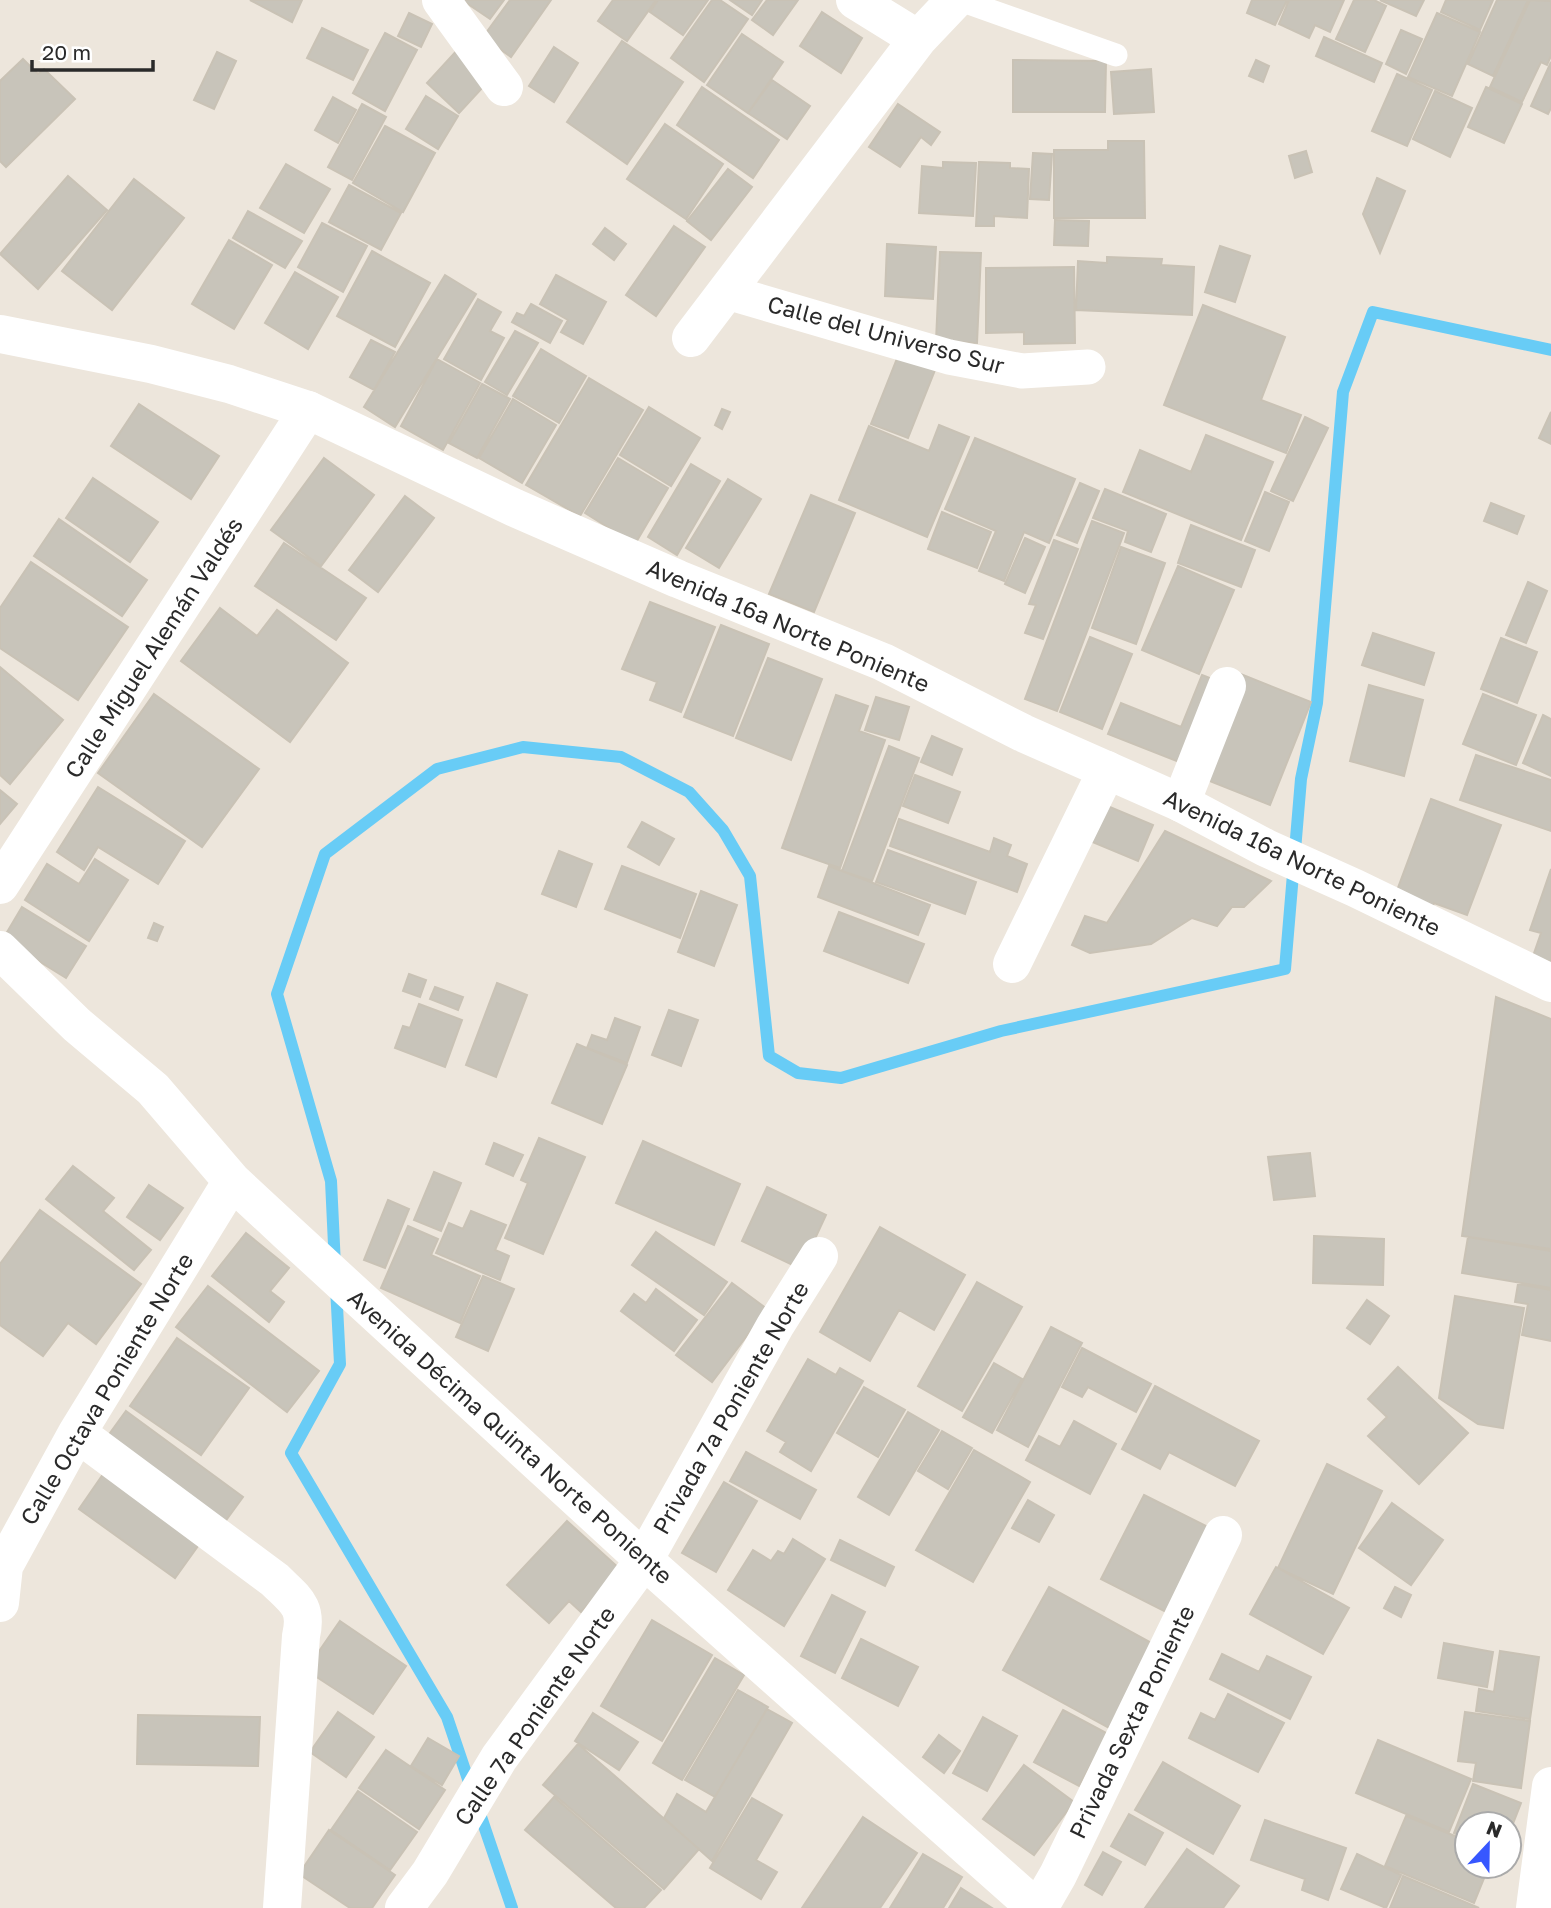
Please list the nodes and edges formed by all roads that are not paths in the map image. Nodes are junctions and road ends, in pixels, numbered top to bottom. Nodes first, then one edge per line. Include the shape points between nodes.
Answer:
1 (441, 0) edge
2 (855, 0) edge
3 (958, 0) edge
4 (918, 39) junction
5 (1116, 55) dead end
6 (504, 87) dead end
7 (727, 292) junction
8 (0, 334) edge
9 (691, 338) dead end
10 (1088, 367) dead end
11 (309, 410) junction
12 (1227, 686) dead end
13 (1107, 770) junction
14 (1181, 803) junction
15 (0, 886) edge
16 (0, 950) edge
17 (1012, 964) dead end
18 (1551, 983) edge
19 (232, 1181) junction
20 (819, 1256) dead end
21 (77, 1433) junction
22 (1223, 1535) dead end
23 (644, 1560) junction
24 (0, 1603) edge
25 (1551, 1786) edge
26 (414, 1897) edge
27 (282, 1908) edge
28 (1037, 1908) edge
29 (1535, 1908) edge

1 - 6 street
2 - 4 street
3 - 4 street
3 - 5 lane
4 - 7 street
7 - 9 street
7 - 10 street, Calle del Universo Sur via 949,357 1022,372
8 - 11 street, Avenida 16a Norte Poniente via 164,368
11 - 13 street, Avenida 16a Norte Poniente via 515,508 883,662
11 - 15 street, Calle Miguel Alemán Valdés
12 - 14 street
13 - 14 street, Avenida 16a Norte Poniente
13 - 17 street
14 - 18 street, Avenida 16a Norte Poniente
16 - 19 street, Avenida Décima Quinta Norte Poniente via 77,1025 153,1089
19 - 21 street, Calle Octava Poniente Norte
19 - 23 street, Avenida Décima Quinta Norte Poniente
20 - 23 street, Privada 7a Poniente Norte
21 - 24 street, Calle Octava Poniente Norte via 4,1566
21 - 27 street via 275,1580 300,1605 305,1621
22 - 28 street, Privada Sexta Poniente via 1058,1875
23 - 26 street, Calle 7a Poniente Norte via 499,1758
23 - 28 street, Avenida Décima Quinta Norte Poniente
25 - 29 street

